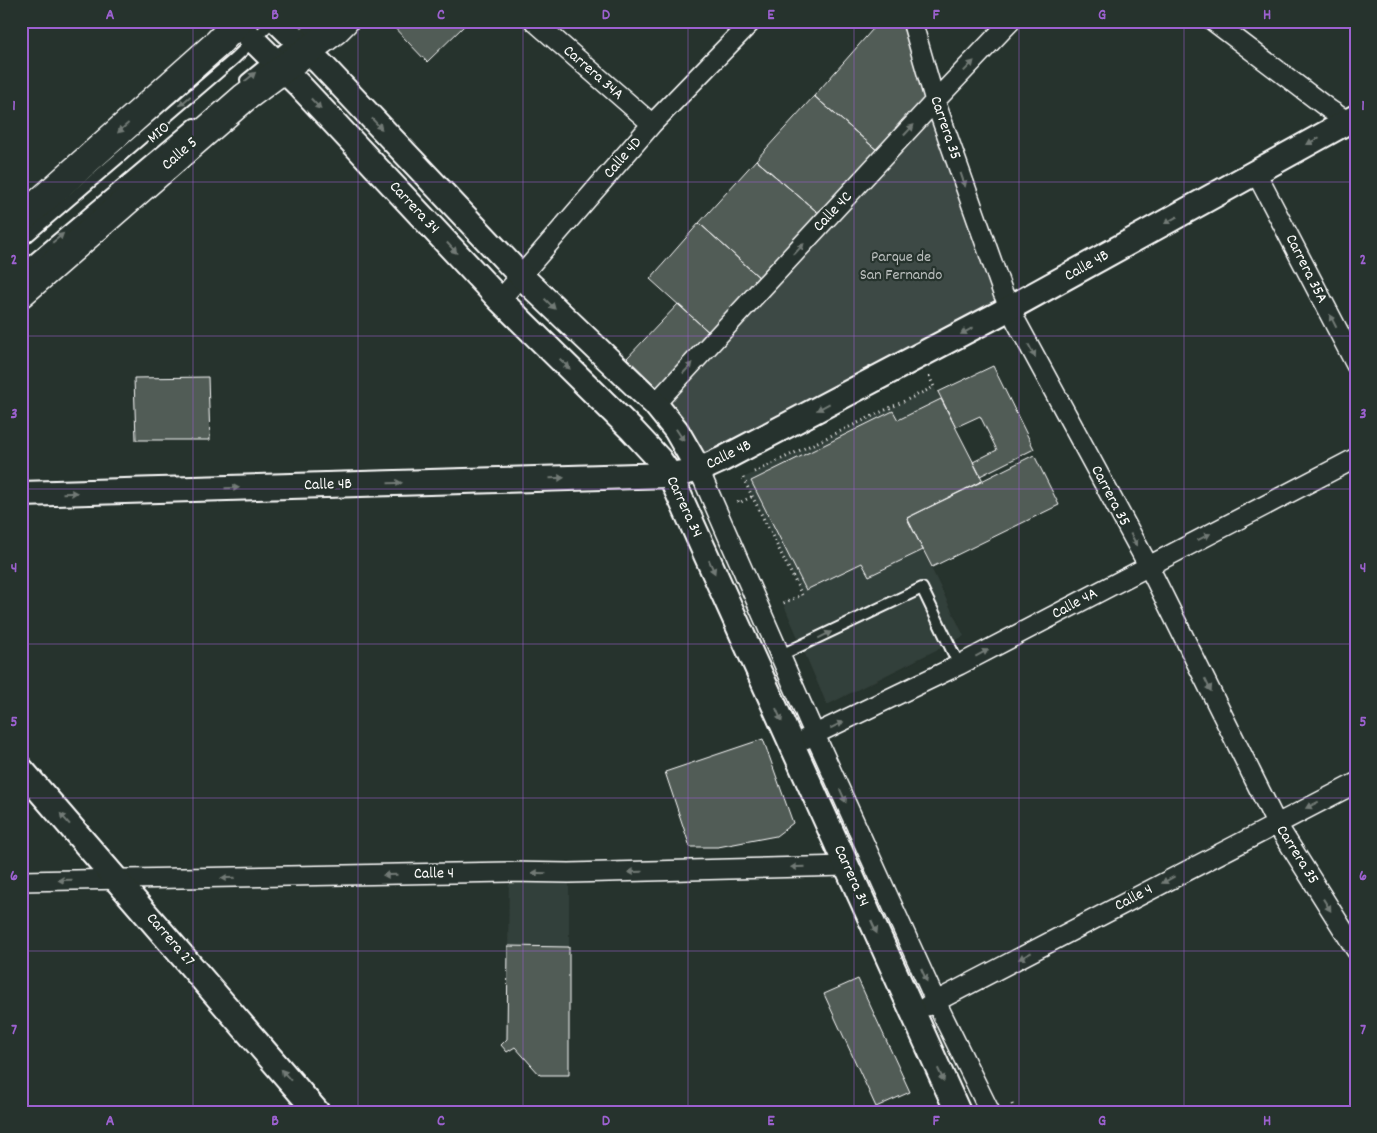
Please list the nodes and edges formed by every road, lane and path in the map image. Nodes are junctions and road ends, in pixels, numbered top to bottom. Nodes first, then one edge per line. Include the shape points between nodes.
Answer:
1 (273, 21) edge
2 (277, 21) edge
3 (318, 21) edge
4 (344, 21) edge
5 (534, 21) edge
6 (752, 21) edge
7 (912, 21) edge
8 (1011, 21) edge
9 (1213, 21) edge
10 (241, 27) edge
11 (302, 45) junction
12 (277, 64) junction
13 (236, 89) dead end
14 (935, 101) junction
15 (205, 114) dead end
16 (1351, 119) edge
17 (652, 124) junction
18 (1256, 173) junction
19 (24, 212) edge
20 (21, 242) edge
21 (21, 270) edge
22 (521, 276) junction
23 (21, 293) edge
24 (500, 300) junction
25 (1010, 308) junction
26 (1356, 364) edge
27 (934, 386) dead end
28 (655, 404) junction
29 (1356, 458) edge
30 (699, 470) junction
31 (752, 473) dead end
32 (670, 475) junction
33 (743, 478) dead end
34 (21, 494) edge
35 (753, 496) junction
36 (736, 497) dead end
37 (1148, 565) junction
38 (802, 595) dead end
39 (781, 655) junction
40 (959, 665) junction
41 (815, 735) junction
42 (792, 744) junction
43 (21, 769) edge
44 (1356, 782) edge
45 (1276, 823) junction
46 (847, 866) junction
47 (119, 880) junction
48 (21, 881) edge
49 (1356, 950) edge
50 (936, 1002) junction
51 (913, 1013) junction
52 (317, 1112) edge
53 (958, 1112) edge
54 (990, 1112) edge

1 - 10 lane, MIO
2 - 11 street, Carrera 34
3 - 11 lane
4 - 11 main road, Calle 5
5 - 17 street, Carrera 34A
6 - 17 street, Calle 4D
7 - 14 street, Carrera 35
14 -> 8 street, Calle 4C
9 - 16 street via 1330,110
10 - 12 street, Carrera 34
10 -> 19 main road via 211,49
10 -> 20 lane, MIO
11 - 12 main road, Calle 5
11 -> 22 street, Carrera 34
13 -> 12 lane
12 - 23 main road, Calle 5 via 244,98
12 -> 24 street, Carrera 34
14 -> 25 street, Carrera 35
28 -> 14 street, Calle 4C
21 -> 15 lane, MIO
16 -> 18 street, Calle 4B
17 - 22 street, Calle 4D
18 -> 25 street, Calle 4B
26 -> 18 street, Carrera 35A
22 - 24 street, Calle 4D
22 -> 28 street, Carrera 34
24 -> 32 street, Carrera 34 via 632,430
25 -> 30 street, Calle 4B
25 -> 37 street, Carrera 35
27 - 31 path
28 -> 30 street, Carrera 34 via 676,430
37 -> 29 street, Calle 4A
30 - 32 street, Calle 4B
30 - 39 street, Carrera 34
34 -> 32 street, Calle 4B
32 -> 42 street, Carrera 34
33 - 35 path
35 - 36 path via 739,504
35 - 38 path
40 -> 37 street, Calle 4A
37 -> 45 street, Carrera 35
39 -> 40 lane via 922,588
39 - 41 street, Carrera 34
41 -> 40 street, Calle 4A
41 - 42 street, Calle 4A
41 -> 50 street, Carrera 34
42 - 46 street, Carrera 34
47 -> 43 street, Carrera 27
44 -> 45 street, Calle 4
45 -> 49 street, Carrera 35
45 -> 50 street, Calle 4
46 -> 47 street, Calle 4
46 -> 51 street, Carrera 34
47 -> 48 street, Calle 4
52 -> 47 street, Carrera 27
50 - 51 street, Calle 4
50 - 54 street, Carrera 34
51 -> 53 street, Carrera 34

